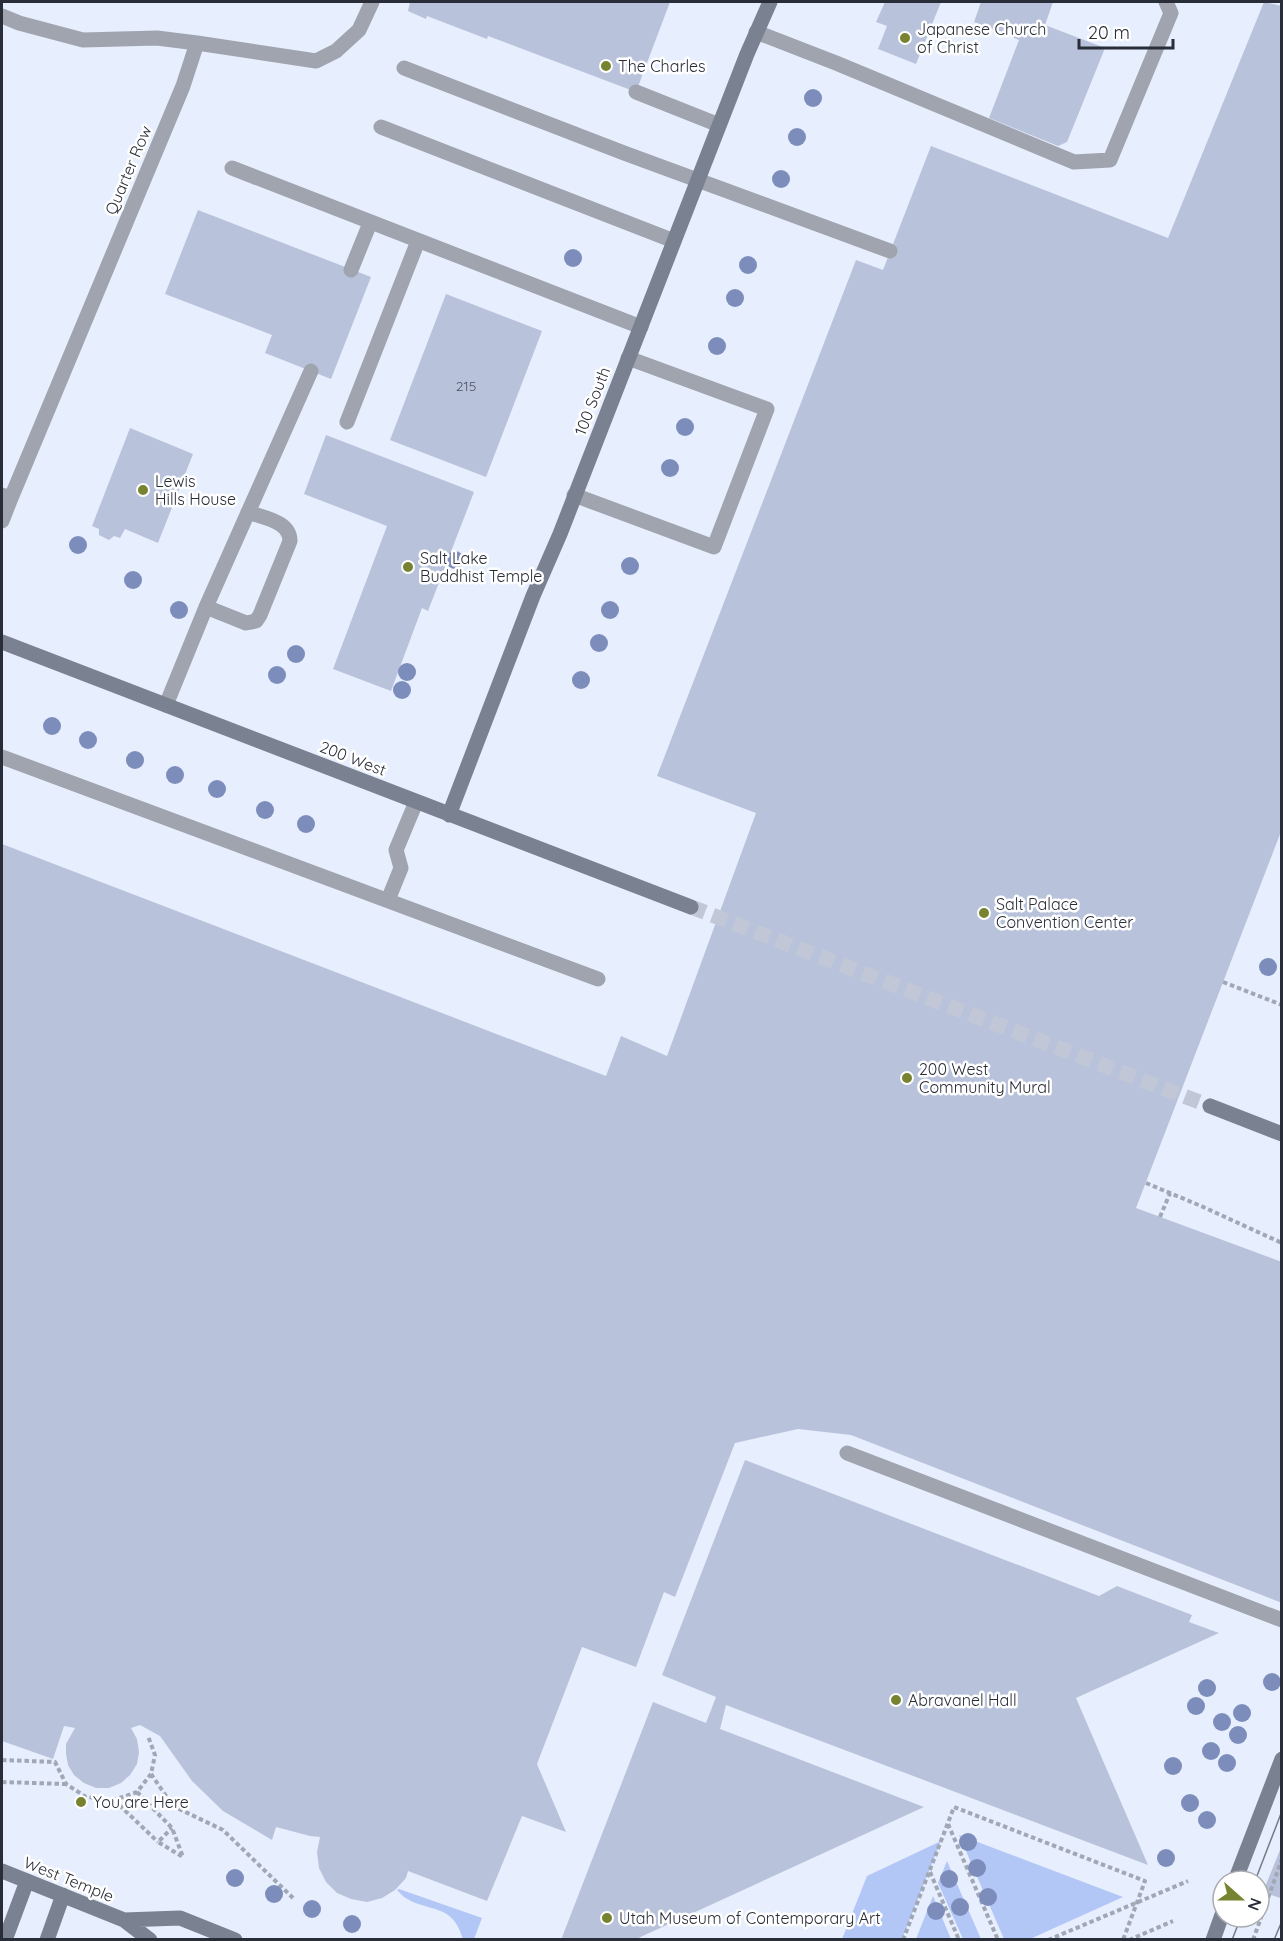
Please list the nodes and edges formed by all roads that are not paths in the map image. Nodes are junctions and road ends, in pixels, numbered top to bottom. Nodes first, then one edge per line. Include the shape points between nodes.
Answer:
1 (372, 2) edge
2 (770, 2) edge
3 (1166, 2) edge
4 (2, 16) edge
5 (756, 32) junction
6 (197, 43) junction
7 (404, 68) dead end
8 (636, 92) dead end
9 (719, 125) junction
10 (381, 127) dead end
11 (232, 168) dead end
12 (698, 180) junction
13 (370, 222) junction
14 (418, 241) junction
15 (674, 241) junction
16 (890, 251) dead end
17 (351, 270) dead end
18 (641, 327) junction
19 (628, 357) junction
20 (311, 371) dead end
21 (347, 422) dead end
22 (574, 495) junction
23 (6, 497) edge
24 (248, 512) junction
25 (2, 521) edge
26 (206, 607) junction
27 (2, 642) edge
28 (166, 705) junction
29 (2, 757) edge
30 (416, 802) junction
31 (449, 815) junction
32 (388, 900) junction
33 (691, 908) tunnel mouth
34 (598, 979) dead end
35 (1210, 1106) tunnel mouth
36 (1281, 1134) edge
37 (847, 1453) dead end
38 (1281, 1620) edge
39 (1281, 1759) edge
40 (1240, 1869) edge
41 (2, 1871) edge
42 (27, 1881) junction
43 (63, 1895) junction
44 (124, 1920) junction
45 (5, 1940) edge
46 (47, 1940) edge
47 (150, 1940) edge
48 (235, 1940) edge

1 - 6 lane via 359,30 336,51 316,61
2 - 5 street, 100 South
3 - 5 lane via 1171,13 1110,160 1074,162
4 - 6 lane via 83,40 157,38
5 - 9 street, 100 South
6 - 23 lane, Quarter Row via 183,86
7 - 12 lane
8 - 9 lane
9 - 12 street, 100 South
10 - 15 lane
11 - 13 lane
12 - 15 street, 100 South
12 - 16 lane
13 - 14 lane
13 - 17 lane
14 - 18 lane
14 - 21 lane
15 - 18 street, 100 South
18 - 19 street, 100 South
19 - 22 street, 100 South
19 - 22 lane via 767,409 714,547
20 - 24 lane
22 - 31 street, 100 South
23 - 25 lane, Quarter Row
24 - 26 lane
24 - 26 lane via 282,525 290,535 260,615 256,621 246,622
26 - 28 lane
27 - 28 street, 200 West
28 - 30 street, 200 West
29 - 32 lane
30 - 31 street, 200 West
30 - 32 lane via 396,850 402,868
31 - 33 street, 200 West
32 - 34 lane
35 - 36 street
37 - 38 lane
39 - 40 street
41 - 42 street, West Temple
42 - 43 street, West Temple
42 - 45 street
43 - 44 street, West Temple
43 - 46 street
44 - 47 street, West Temple
44 - 48 street, West Temple via 180,1918

